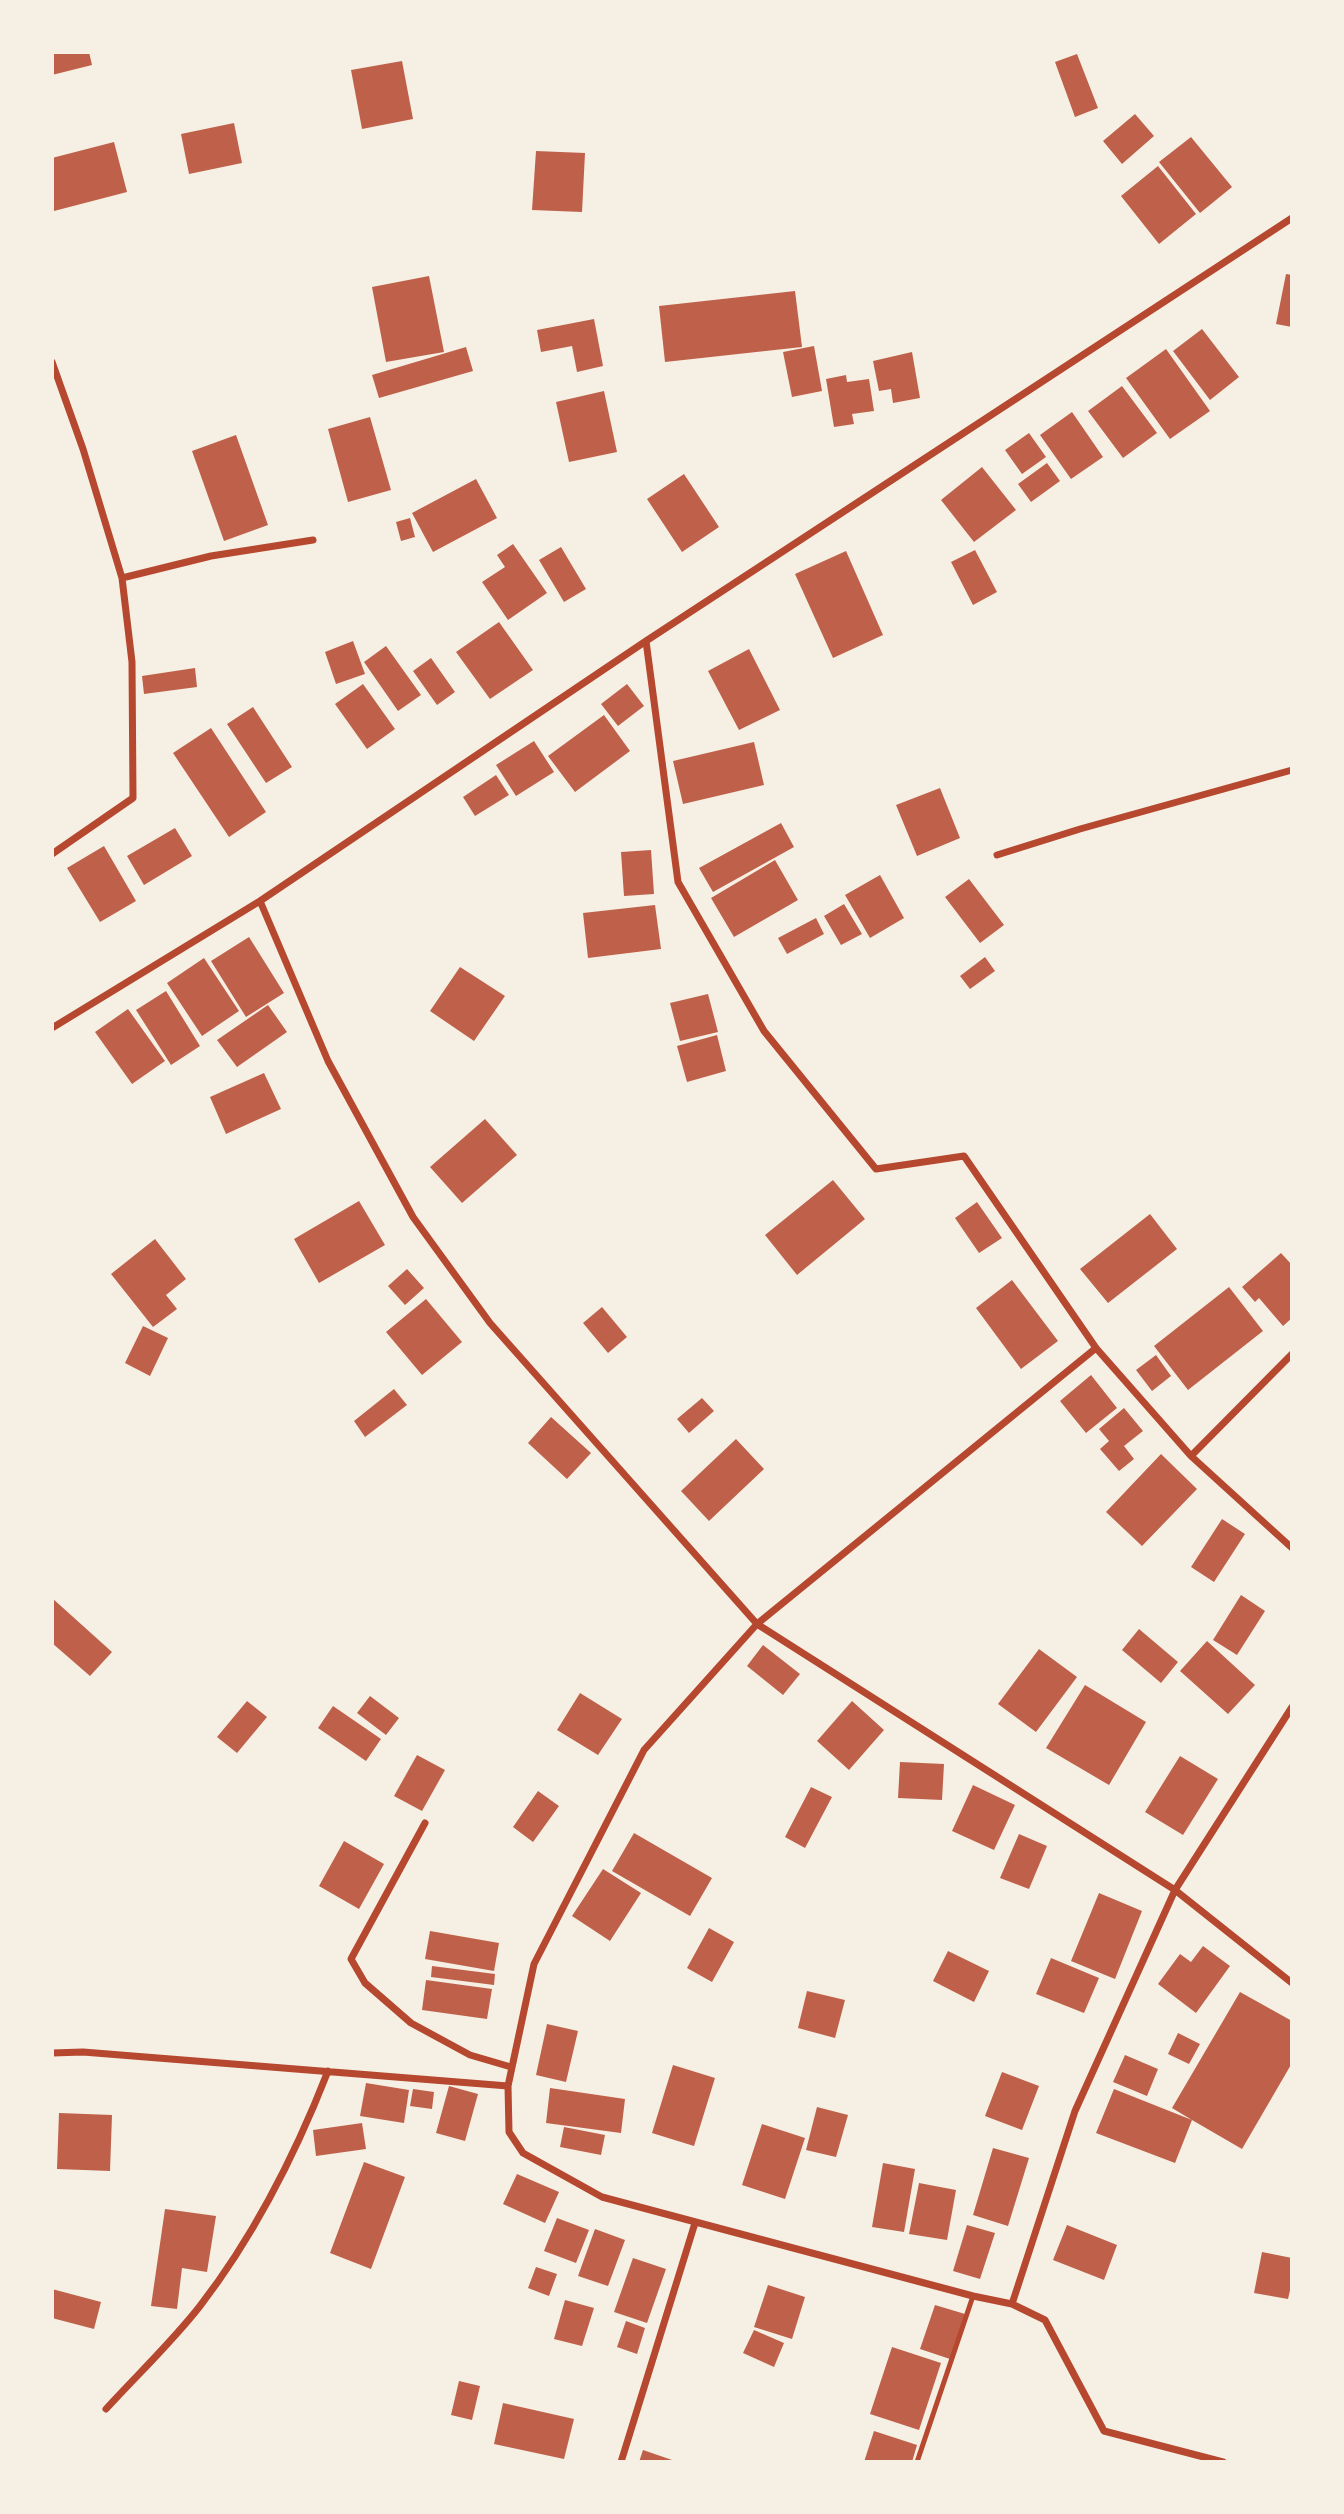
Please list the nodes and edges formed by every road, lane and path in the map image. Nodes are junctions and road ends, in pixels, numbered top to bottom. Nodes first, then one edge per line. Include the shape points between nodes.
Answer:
1 (1292, 218) edge
2 (52, 362) edge
3 (313, 540) dead end
4 (122, 578) junction
5 (646, 640) junction
6 (1292, 770) edge
7 (52, 854) edge
8 (997, 855) dead end
9 (260, 901) junction
10 (52, 1028) edge
11 (1096, 1348) junction
12 (1292, 1354) edge
13 (1191, 1456) junction
14 (1292, 1548) edge
15 (757, 1624) junction
16 (1292, 1707) edge
17 (425, 1823) dead end
18 (1175, 1889) junction
19 (1292, 1983) edge
20 (52, 2053) edge
21 (511, 2067) junction
22 (328, 2071) junction
23 (508, 2087) junction
24 (695, 2223) junction
25 (973, 2296) junction
26 (1012, 2304) junction
27 (106, 2409) dead end
28 (621, 2462) edge
29 (917, 2462) edge
30 (1223, 2462) edge

1 - 5 street
2 - 4 street
3 - 4 street via 211,556
4 - 7 street via 132,662 133,798
5 - 9 street
5 - 11 street via 678,882 764,1031 876,1169 964,1156
6 - 8 street
9 - 10 street
9 - 15 street via 328,1061 414,1217 490,1323
11 - 13 street
11 - 15 street
12 - 13 street
13 - 14 street
15 - 18 street
15 - 21 street via 644,1750 534,1964
16 - 18 street
17 - 21 street via 351,1959 365,1983 411,2023 470,2055
18 - 19 street
18 - 26 street via 1075,2110
20 - 22 street
21 - 23 street
22 - 23 street
22 - 27 street via 306,2127 247,2236 200,2306
23 - 24 street via 509,2132 523,2152 601,2197
24 - 25 street
24 - 28 street
25 - 26 street
25 - 29 lane
26 - 30 street via 1045,2320 1104,2431

